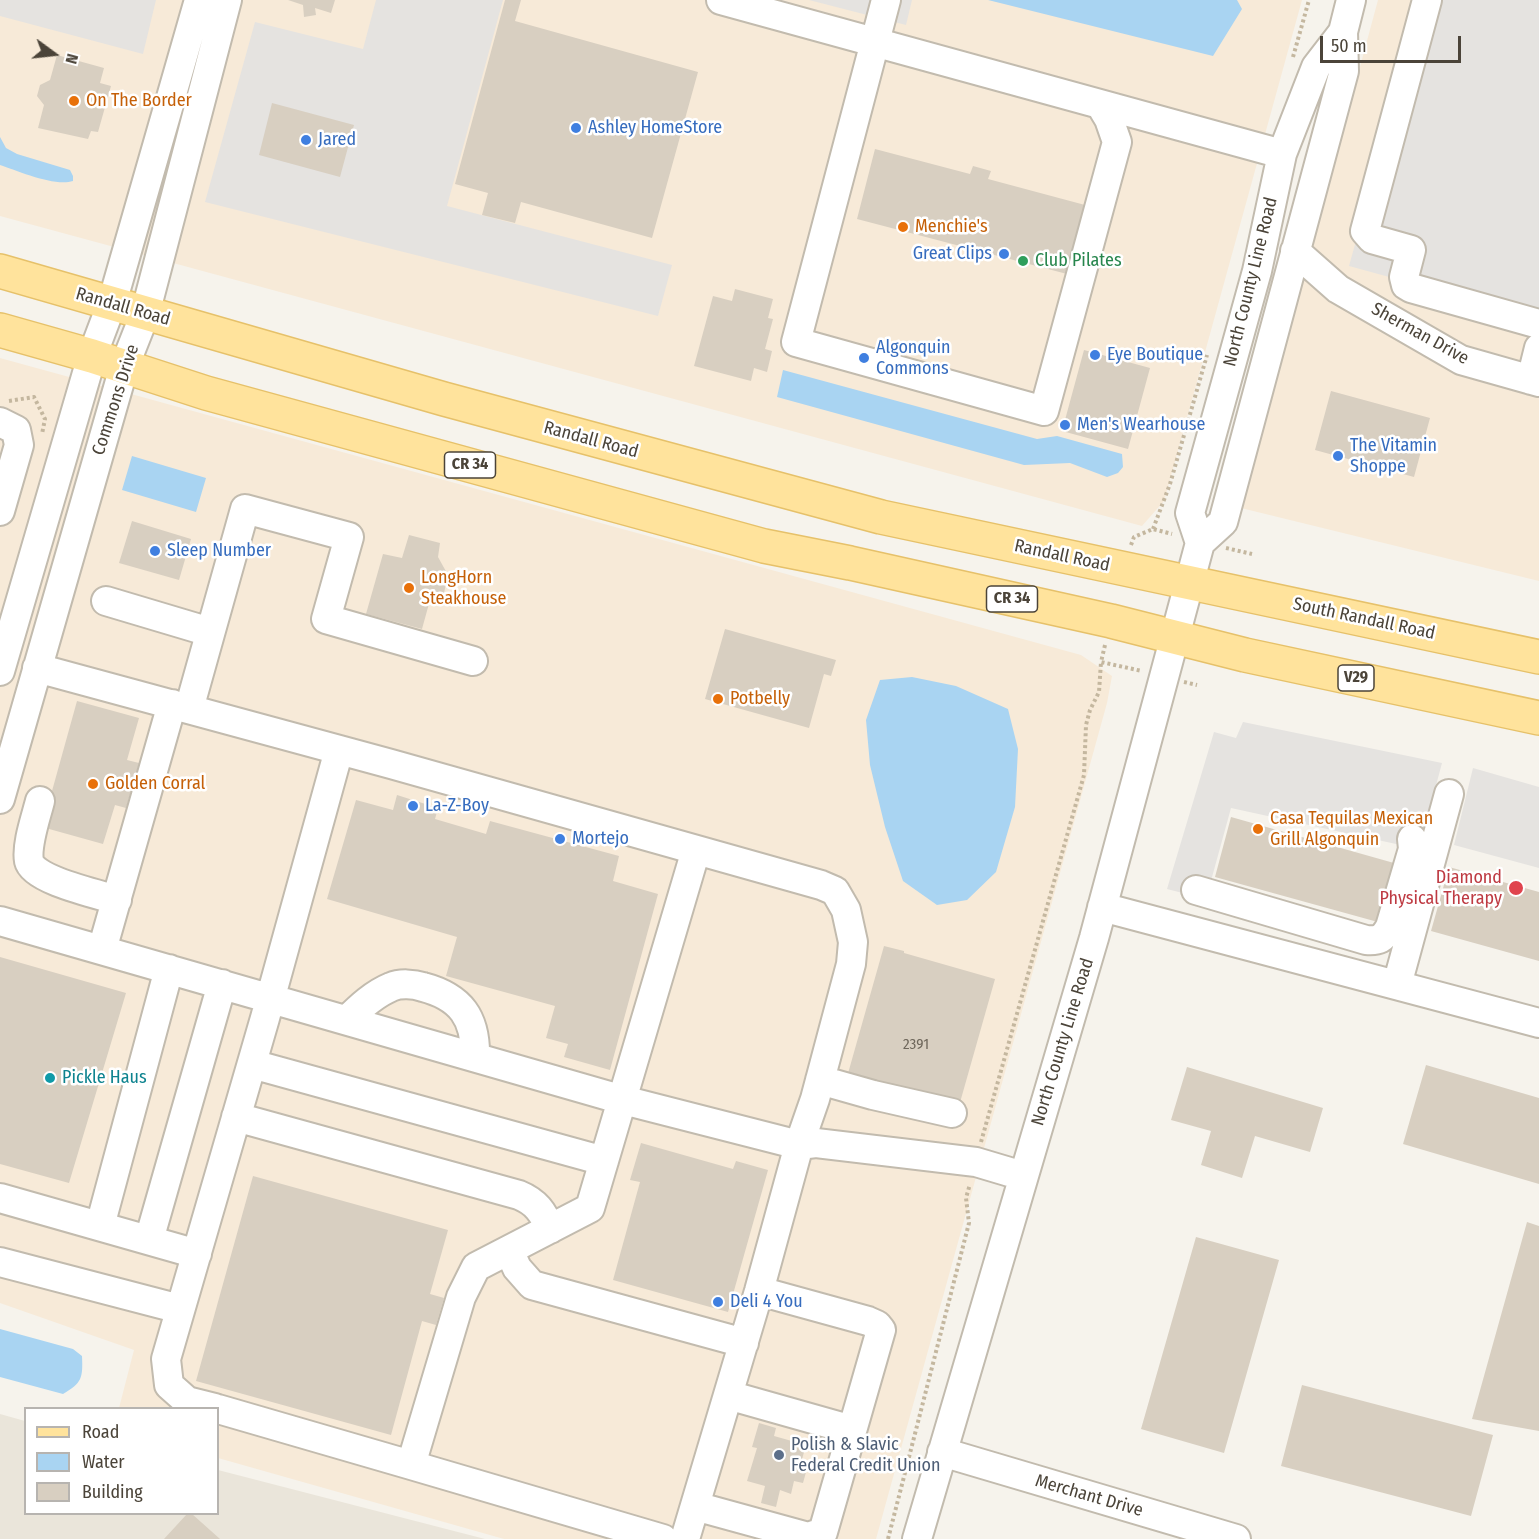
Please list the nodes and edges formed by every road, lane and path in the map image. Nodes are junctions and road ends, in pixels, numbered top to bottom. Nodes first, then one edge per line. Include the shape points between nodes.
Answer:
1 (199, 0) edge
2 (227, 0) edge
3 (721, 0) edge
4 (886, 0) edge
5 (1351, 0) edge
6 (1427, 0) edge
7 (1343, 32) junction
8 (874, 42) junction
9 (1101, 104) junction
10 (1149, 117) junction
11 (1116, 142) junction
12 (1282, 154) junction
13 (1295, 251) junction
14 (0, 271) edge
15 (1338, 289) junction
16 (112, 303) junction
17 (1280, 310) junction
18 (145, 314) junction
19 (1539, 324) edge
20 (0, 330) edge
21 (1539, 348) edge
22 (92, 356) junction
23 (124, 367) junction
24 (1535, 381) edge
25 (0, 398) edge
26 (34, 398) dead end
27 (0, 422) edge
28 (0, 511) edge
29 (1200, 543) junction
30 (1188, 582) junction
31 (106, 601) dead end
32 (210, 633) junction
33 (1174, 638) junction
34 (1539, 657) edge
35 (2, 659) edge
36 (473, 661) dead end
37 (1101, 662) dead end
38 (37, 668) junction
39 (181, 706) junction
40 (1539, 718) edge
41 (339, 750) junction
42 (1449, 794) dead end
43 (0, 799) edge
44 (40, 801) dead end
45 (1412, 839) dead end
46 (696, 850) junction
47 (1196, 890) dead end
48 (117, 900) junction
49 (1102, 907) junction
50 (0, 921) edge
51 (102, 950) junction
52 (169, 969) junction
53 (222, 984) junction
54 (1397, 985) junction
55 (271, 997) junction
56 (347, 1020) junction
57 (1539, 1023) edge
58 (475, 1057) junction
59 (252, 1064) junction
60 (820, 1080) junction
61 (622, 1100) junction
62 (952, 1113) dead end
63 (236, 1117) junction
64 (799, 1145) junction
65 (604, 1161) junction
66 (976, 1162) junction
67 (1023, 1176) junction
68 (0, 1198) edge
69 (100, 1226) junction
70 (550, 1229) junction
71 (149, 1240) junction
72 (509, 1250) junction
73 (196, 1254) junction
74 (0, 1262) edge
75 (759, 1291) junction
76 (180, 1309) junction
77 (744, 1343) junction
78 (728, 1395) junction
79 (209, 1407) edge
80 (219, 1410) edge
81 (852, 1430) junction
82 (942, 1452) junction
83 (411, 1465) junction
84 (695, 1506) junction
85 (663, 1539) edge
86 (685, 1539) edge
87 (888, 1539) edge
88 (917, 1539) edge
89 (1236, 1539) edge

1 - 16 street, Commons Drive
2 - 18 street, Commons Drive
3 - 8 street
4 - 8 street
5 - 7 street, North County Line Road
6 - 19 street via 1365,231 1372,239 1411,250 1404,277 1411,288
7 - 12 street, North County Line Road via 1316,67
7 - 13 street, North County Line Road via 1344,71
8 - 9 street
8 - 11 street via 796,342 1044,411
9 - 10 street
9 - 11 street
10 - 11 street
10 - 12 street
12 - 29 street, North County Line Road via 1257,271 1190,513
13 - 15 street, Sherman Drive
13 - 17 street, North County Line Road
14 - 16 main road, Randall Road
15 - 17 street via 1304,291
15 - 24 street, Sherman Drive via 1461,360
16 - 18 main road, Randall Road
16 - 22 street, Commons Drive
17 - 29 street, North County Line Road via 1223,522
18 - 23 street, Commons Drive
18 - 30 main road, Randall Road via 881,517
20 - 22 main road, CR 34
21 - 24 street
22 - 23 main road, CR 34
22 - 35 street, Commons Drive
23 - 33 main road, CR 34 via 764,546
23 - 38 street, Commons Drive
25 - 26 path
27 - 28 street via 16,430 19,445
29 - 30 street, North County Line Road
30 - 33 street, North County Line Road
30 - 34 main road, South Randall Road
31 - 32 street
32 - 36 street via 245,508 349,537 326,619
32 - 39 street
33 - 40 main road, V29
33 - 49 street, North County Line Road
37 - 66 path via 1099,692 1086,725 1084,775
38 - 39 street
38 - 43 street, Commons Drive
39 - 41 street
39 - 48 street
41 - 46 street
41 - 55 street
42 - 54 street
44 - 48 street via 29,864 46,877
45 - 47 street via 1413,849 1390,927 1383,938 1376,940
46 - 60 street via 821,885 835,891 846,910 853,942 851,964
46 - 61 street
48 - 51 street
49 - 54 street
49 - 67 street, North County Line Road
50 - 51 street
51 - 52 street
52 - 53 street
52 - 69 street
53 - 55 street
53 - 71 street
54 - 57 street
55 - 56 street
55 - 59 street
56 - 58 street
56 - 58 street via 364,1003 393,986 415,984 454,1000 464,1009 474,1035
58 - 61 street
59 - 63 street
59 - 65 street
60 - 62 street
60 - 64 street
61 - 64 street
61 - 65 street
63 - 70 street via 519,1195 532,1200 543,1212
63 - 73 street
64 - 66 street via 816,1143
64 - 75 street
65 - 70 street via 590,1208
66 - 67 street
66 - 87 path via 966,1198 969,1223
67 - 82 street, North County Line Road
68 - 69 street
69 - 71 street
70 - 72 street
71 - 73 street
72 - 77 street via 532,1285
72 - 83 street via 476,1267 460,1297
73 - 76 street
74 - 76 street
75 - 77 street
75 - 81 street via 868,1321 881,1330
76 - 79 street via 166,1359 169,1385 187,1401
77 - 78 street
78 - 81 street
78 - 84 street
80 - 83 street
81 - 84 street via 823,1532 817,1536 808,1537
82 - 88 street, North County Line Road
82 - 89 street, Merchant Drive
83 - 85 street
84 - 86 street

